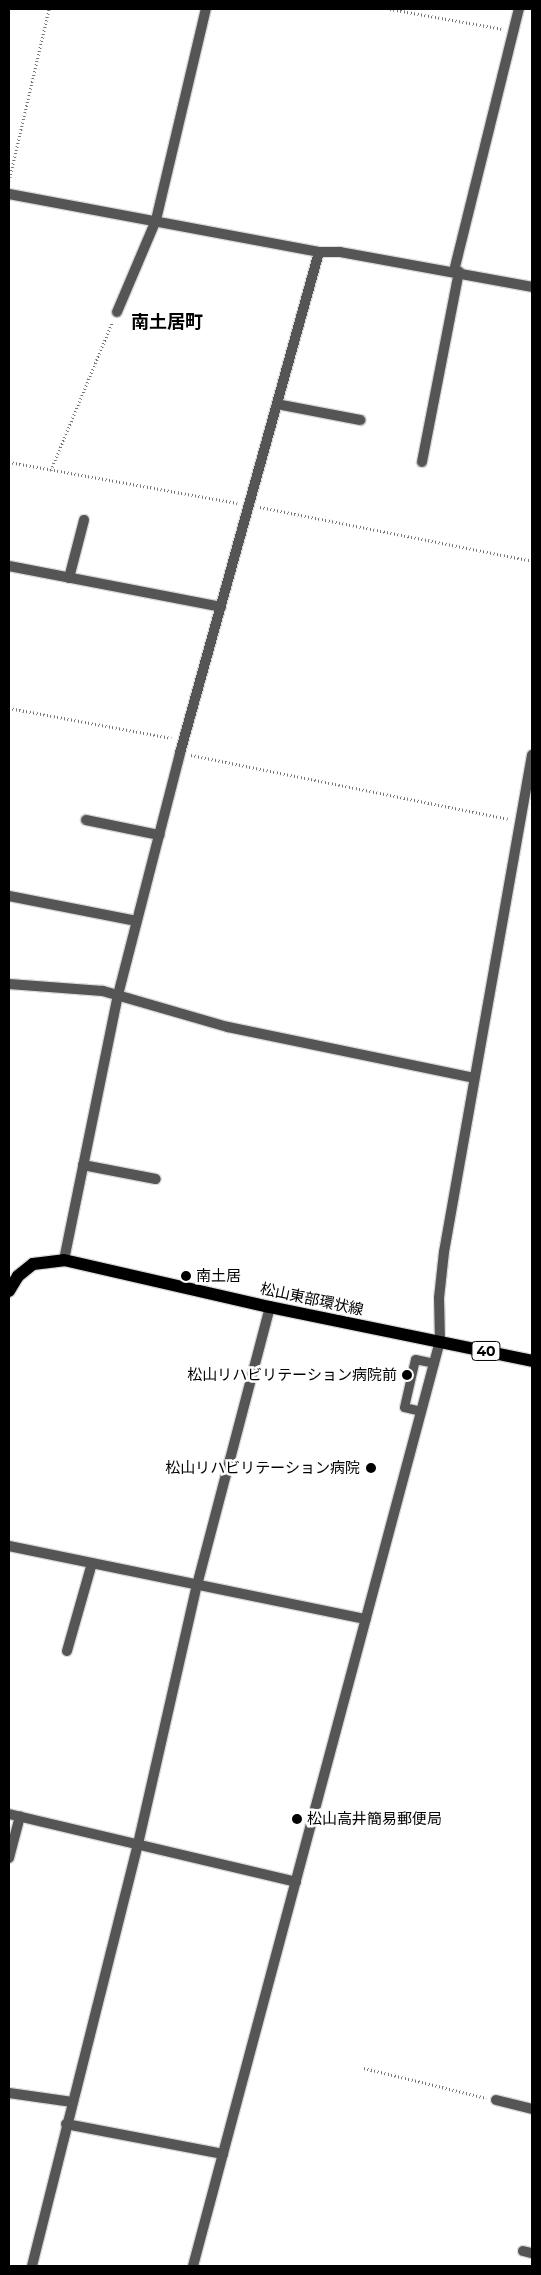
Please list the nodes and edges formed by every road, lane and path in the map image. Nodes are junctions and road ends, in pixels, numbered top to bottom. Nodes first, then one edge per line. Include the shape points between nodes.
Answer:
1 (49, 9) edge
2 (206, 9) edge
3 (390, 9) edge
4 (519, 9) edge
5 (513, 31) junction
6 (9, 181) edge
7 (9, 194) edge
8 (156, 220) junction
9 (319, 252) junction
10 (457, 272) junction
11 (532, 287) edge
12 (116, 312) joint
13 (277, 404) junction
14 (360, 420) dead end
15 (9, 462) edge
16 (422, 462) dead end
17 (51, 470) junction
18 (249, 505) junction
19 (84, 520) dead end
20 (532, 561) edge
21 (9, 566) edge
22 (69, 578) junction
23 (221, 607) junction
24 (9, 708) edge
25 (184, 740) junction
26 (180, 753) junction
27 (532, 755) edge
28 (86, 820) dead end
29 (521, 821) junction
30 (159, 835) junction
31 (9, 896) edge
32 (137, 921) junction
33 (9, 984) edge
34 (118, 995) junction
35 (474, 1078) junction
36 (83, 1165) junction
37 (156, 1179) dead end
38 (64, 1260) junction
39 (13, 1275) edge
40 (9, 1291) edge
41 (270, 1307) junction
42 (440, 1341) junction
43 (532, 1360) edge
44 (434, 1363) junction
45 (421, 1411) junction
46 (9, 1546) edge
47 (92, 1563) junction
48 (197, 1585) junction
49 (366, 1618) junction
50 (67, 1650) dead end
51 (9, 1814) edge
52 (20, 1816) junction
53 (138, 1844) junction
54 (9, 1858) edge
55 (296, 1882) junction
56 (364, 2068) dead end
57 (9, 2093) edge
58 (496, 2100) joint
59 (72, 2102) junction
60 (532, 2109) edge
61 (66, 2124) junction
62 (223, 2154) junction
63 (32, 2266) edge
64 (193, 2266) edge

1 - 6 path
2 - 8 street
3 - 5 path
4 - 5 street
5 - 10 street
7 - 8 street
8 - 9 street
8 - 12 street
9 - 10 street via 340,252
9 - 13 street
10 - 11 street
10 - 16 street
12 - 17 path
13 - 14 street
13 - 18 street
15 - 17 path
17 - 18 path
18 - 20 path
18 - 23 street
19 - 22 street
21 - 22 street
22 - 23 street
23 - 25 street
24 - 25 path
25 - 26 street
26 - 29 path
26 - 30 street
27 - 29 street
28 - 30 street
29 - 35 street
30 - 32 street
31 - 32 street
32 - 34 street
33 - 34 street
34 - 35 street via 238,1030
34 - 36 street
35 - 42 street via 444,1252 439,1298
36 - 37 street
36 - 38 street
38 - 39 main road, 松山東部環状線 / 40 via 34,1264
38 - 41 main road, 松山東部環状線 / 40
39 - 40 main road, 松山東部環状線 / 40
41 - 42 main road, 松山東部環状線 / 40
41 - 48 street
42 - 43 main road, 松山東部環状線 / 40
42 - 44 street
44 - 45 street
44 - 45 lane via 416,1359 404,1407
45 - 49 street
46 - 47 street
47 - 48 street
47 - 50 street
48 - 49 street
48 - 53 street
49 - 55 street
51 - 52 street
52 - 53 street
52 - 54 street
53 - 55 street
53 - 59 street
55 - 62 street
56 - 58 path
57 - 59 street
58 - 60 street
59 - 61 street
61 - 62 street
61 - 63 street
62 - 64 street

